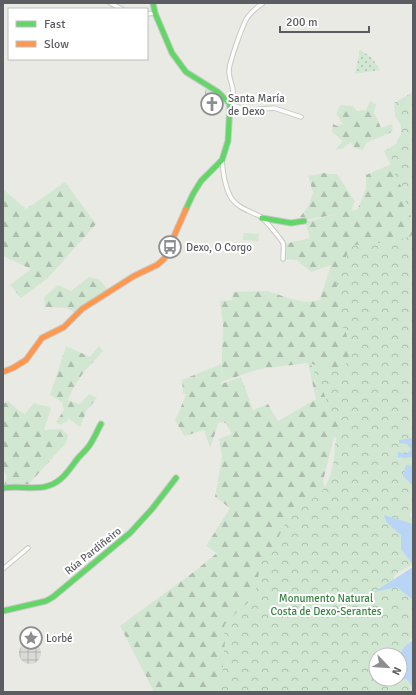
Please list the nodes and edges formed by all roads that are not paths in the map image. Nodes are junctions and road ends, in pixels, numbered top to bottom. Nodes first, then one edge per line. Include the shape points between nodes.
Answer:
1 (110, 3) edge
2 (153, 3) edge
3 (263, 3) edge
4 (120, 8) edge
5 (155, 13) junction
6 (148, 14) edge
7 (230, 104) junction
8 (301, 117) dead end
9 (222, 160) junction
10 (262, 218) junction
11 (304, 221) dead end
12 (283, 259) dead end
13 (3, 372) edge
14 (101, 424) dead end
15 (176, 478) dead end
16 (3, 488) edge
17 (28, 548) dead end
18 (3, 569) edge
19 (3, 611) edge

1 - 4 street
2 - 5 street
3 - 7 street via 246,19 240,35 229,69 233,94
5 - 6 street
5 - 7 street via 172,53 186,72 218,92
7 - 8 street via 252,110 274,108
7 - 9 street via 228,141
9 - 10 street via 224,176 232,199 240,207
9 - 13 street via 201,180 164,259 82,309 64,328 42,338 26,360
10 - 11 street via 291,223
10 - 12 street via 283,244
14 - 16 street via 89,446 58,483 45,487
15 - 19 street, Rúa Pardiñeiro via 130,533 53,597
17 - 18 street

